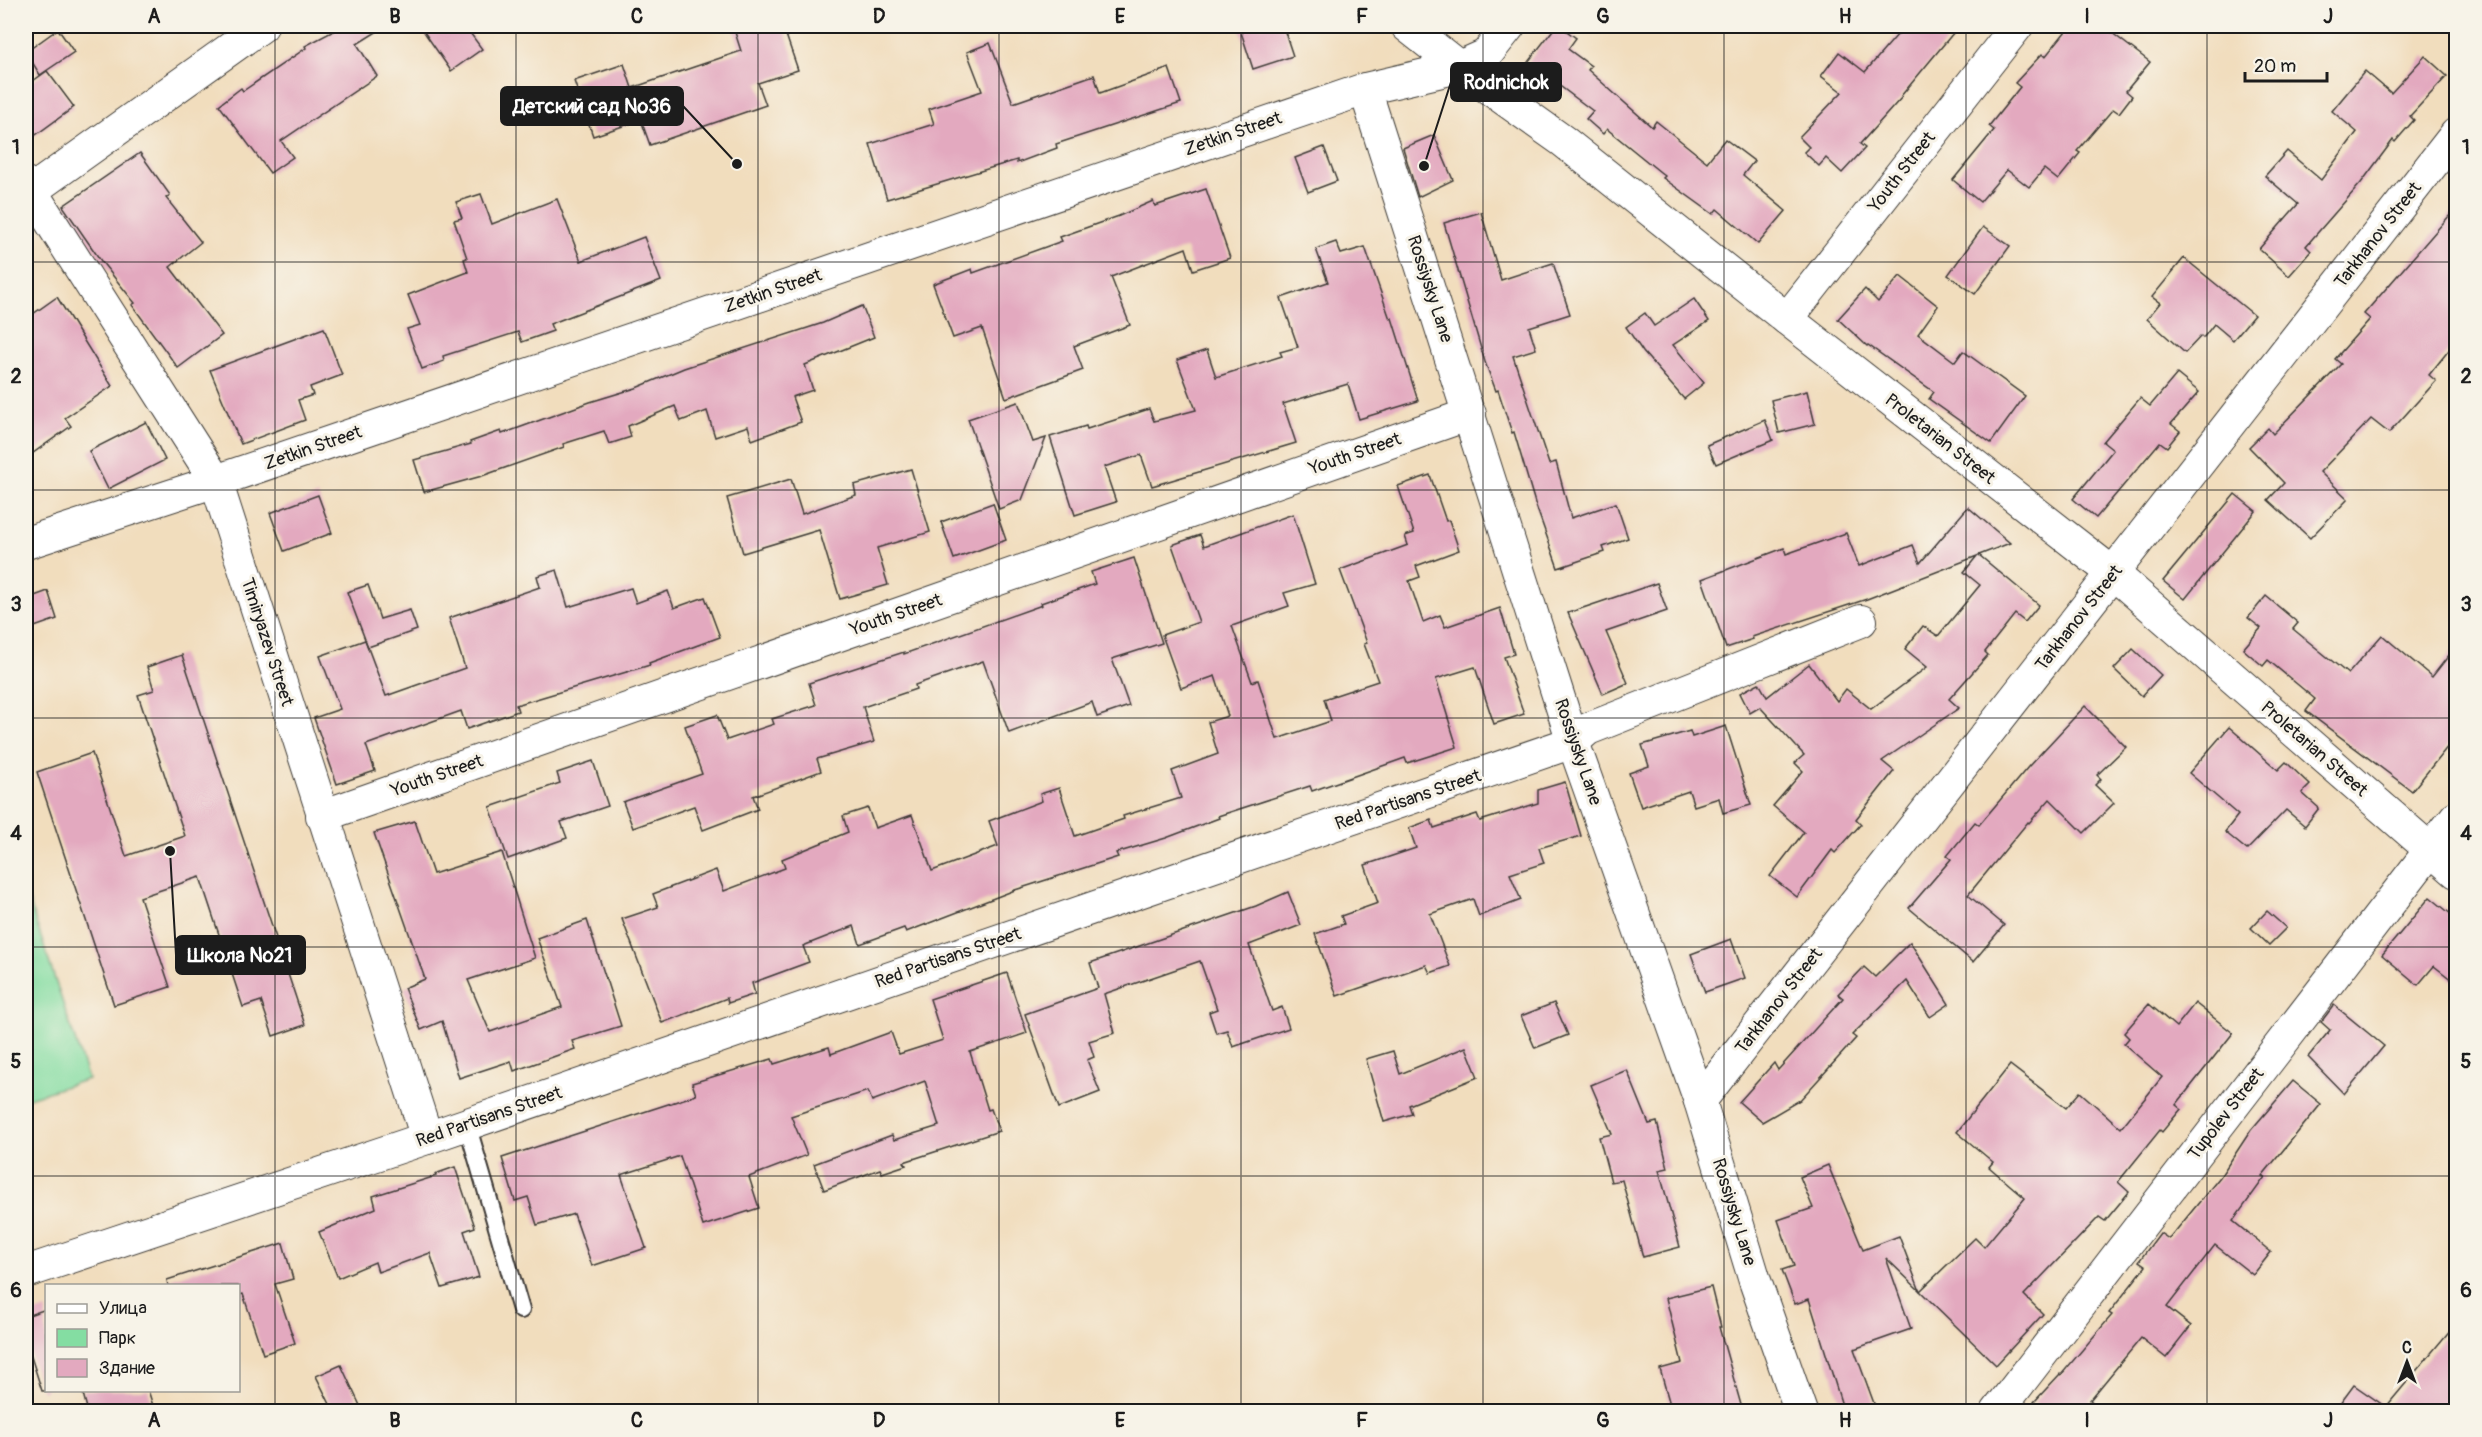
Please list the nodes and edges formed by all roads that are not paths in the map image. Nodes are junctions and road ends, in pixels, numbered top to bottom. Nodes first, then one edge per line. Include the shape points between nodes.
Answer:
1 (262, 26) edge
2 (1407, 26) edge
3 (1509, 26) edge
4 (2018, 26) edge
5 (1459, 67) junction
6 (1365, 89) junction
7 (2457, 134) edge
8 (28, 187) edge
9 (1786, 319) junction
10 (1470, 414) junction
11 (216, 481) junction
12 (26, 543) edge
13 (2114, 574) junction
14 (1861, 621) dead end
15 (1573, 742) junction
16 (322, 816) junction
17 (2457, 817) edge
18 (2430, 850) junction
19 (2457, 872) edge
20 (1700, 1101) junction
21 (467, 1124) junction
22 (428, 1138) junction
23 (26, 1272) edge
24 (521, 1310) dead end
25 (1801, 1412) edge
26 (1997, 1412) edge

1 - 8 street
2 - 5 street, Proletarian Street
3 - 5 street, Zetkin Street via 1486,55
4 - 9 street, Youth Street
5 - 6 street, Zetkin Street
5 - 9 street, Proletarian Street via 1563,141
6 - 10 street, Rossiysky Lane
6 - 11 street, Zetkin Street
7 - 13 street, Tarkhanov Street
8 - 11 street, Timiryazev Street
9 - 13 street, Proletarian Street
10 - 15 street, Rossiysky Lane
10 - 16 street, Youth Street
11 - 12 street, Zetkin Street
11 - 16 street, Timiryazev Street
13 - 18 street, Proletarian Street
13 - 20 street, Tarkhanov Street
14 - 15 street, Red Partisans Street via 1588,729
15 - 20 street, Rossiysky Lane
15 - 21 street, Red Partisans Street
16 - 22 street, Timiryazev Street
17 - 18 street, Tupolev Street
18 - 19 street, Proletarian Street
18 - 26 street, Tupolev Street
20 - 25 street, Rossiysky Lane via 1755,1281
21 - 22 street, Red Partisans Street
21 - 24 lane
22 - 23 street, Red Partisans Street

